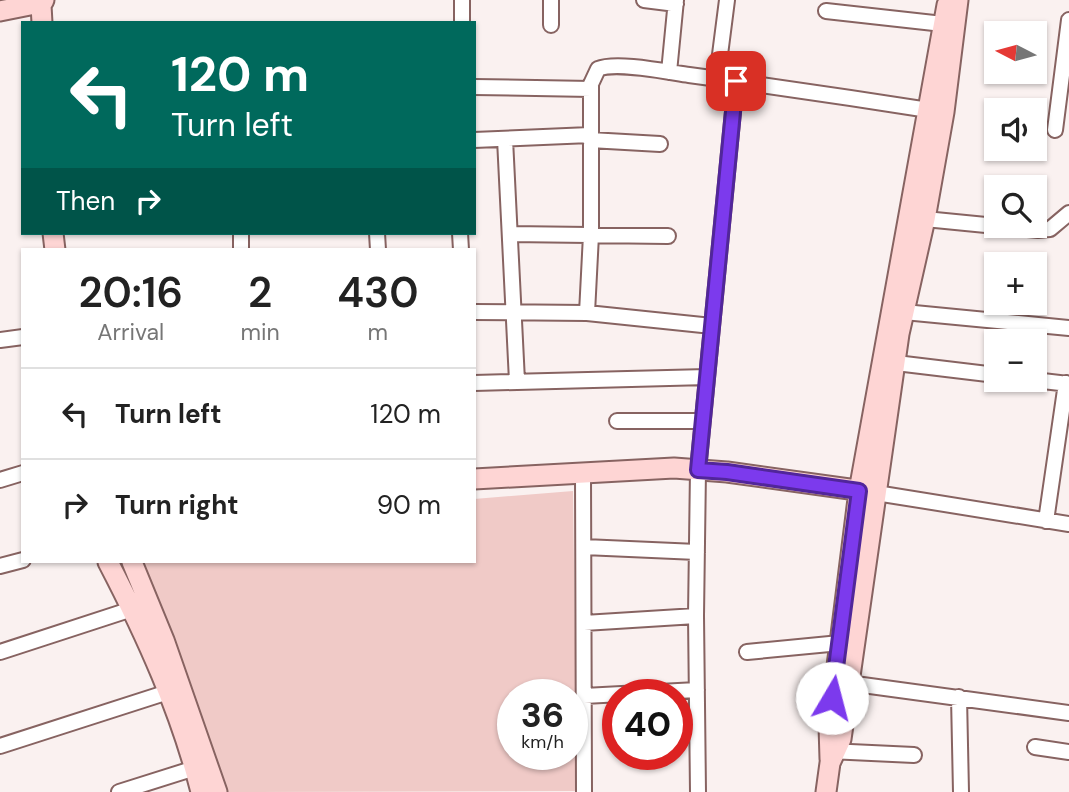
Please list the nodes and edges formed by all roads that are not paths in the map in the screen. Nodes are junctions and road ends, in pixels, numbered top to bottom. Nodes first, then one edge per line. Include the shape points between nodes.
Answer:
1 (462, 0) edge
2 (551, 0) edge
3 (644, 0) edge
4 (727, 0) edge
5 (948, 0) edge
6 (958, 0) edge
7 (676, 2) edge
8 (39, 7) edge
9 (826, 10) dead end
10 (0, 11) edge
11 (1069, 19) edge
12 (462, 21) edge
13 (943, 24) junction
14 (551, 25) dead end
15 (669, 72) junction
16 (717, 78) junction
17 (736, 81) junction
18 (476, 87) edge
19 (591, 89) junction
20 (936, 111) junction
21 (1055, 130) dead end
22 (590, 138) junction
23 (505, 139) junction
24 (476, 140) edge
25 (660, 144) dead end
26 (1069, 213) edge
27 (925, 219) junction
28 (984, 225) edge
29 (1047, 229) edge
30 (510, 234) junction
31 (591, 235) junction
32 (668, 236) dead end
33 (476, 312) edge
34 (904, 312) junction
35 (514, 313) junction
36 (587, 313) junction
37 (712, 326) junction
38 (1069, 328) edge
39 (21, 337) edge
40 (0, 340) edge
41 (896, 363) junction
42 (984, 374) edge
43 (707, 377) junction
44 (517, 382) junction
45 (1047, 382) edge
46 (476, 383) edge
47 (1067, 384) edge
48 (617, 421) dead end
49 (703, 421) junction
50 (698, 470) junction
51 (583, 473) junction
52 (21, 474) edge
53 (476, 479) edge
54 (0, 480) edge
55 (867, 492) junction
56 (1046, 521) junction
57 (1069, 524) edge
58 (584, 547) junction
59 (697, 552) junction
60 (21, 561) edge
61 (109, 563) edge
62 (132, 563) edge
63 (0, 566) edge
64 (132, 609) junction
65 (696, 616) junction
66 (584, 623) junction
67 (840, 643) junction
68 (0, 652) edge
69 (747, 652) dead end
70 (584, 679) edge
71 (848, 682) junction
72 (697, 690) junction
73 (168, 692) junction
74 (588, 696) edge
75 (959, 698) junction
76 (1069, 713) edge
77 (0, 746) edge
78 (1035, 747) dead end
79 (1069, 752) edge
80 (832, 755) junction
81 (914, 755) dead end
82 (195, 768) junction
83 (584, 770) edge
84 (119, 792) edge
85 (201, 792) edge
86 (217, 792) edge
87 (584, 792) edge
88 (698, 792) edge
89 (826, 792) edge
90 (961, 792) edge

1 - 12 street
2 - 14 street
3 - 7 street
4 - 16 street
5 - 13 street
6 - 20 street
7 - 15 street
8 - 10 street
9 - 13 street
11 - 21 street
13 - 20 street
15 - 16 street
15 - 19 street via 604,66 594,75
16 - 17 street
17 - 20 street
17 - 37 street
18 - 19 street
19 - 22 street
20 - 27 street
20 - 55 street
22 - 23 street
22 - 25 street
22 - 31 street
23 - 24 street
23 - 30 street
26 - 29 street
27 - 28 street
27 - 34 street
30 - 31 street
30 - 35 street
31 - 32 street
31 - 36 street
33 - 35 street
34 - 38 street
34 - 41 street
35 - 36 street
35 - 44 street
36 - 37 street
37 - 43 street
39 - 40 street
41 - 42 street
41 - 55 street
43 - 44 street
43 - 49 street
44 - 46 street
45 - 47 street
47 - 56 street
48 - 49 street
49 - 50 street
50 - 51 street
50 - 55 street
50 - 59 street
51 - 53 street
51 - 58 street
52 - 54 street
55 - 56 street
55 - 67 street
55 - 71 street
56 - 57 street
58 - 59 street
58 - 66 street
59 - 65 street
60 - 63 street
61 - 64 street
62 - 86 street
64 - 68 street
64 - 73 street
65 - 66 street
65 - 72 street
66 - 70 street
67 - 69 street
67 - 80 street via 829,726
71 - 75 street
71 - 80 street via 841,739
72 - 74 street
72 - 88 street
73 - 77 street
73 - 82 street
75 - 76 street
75 - 90 street
78 - 79 street
80 - 81 street
80 - 89 street
82 - 84 street
82 - 85 street
83 - 87 street

